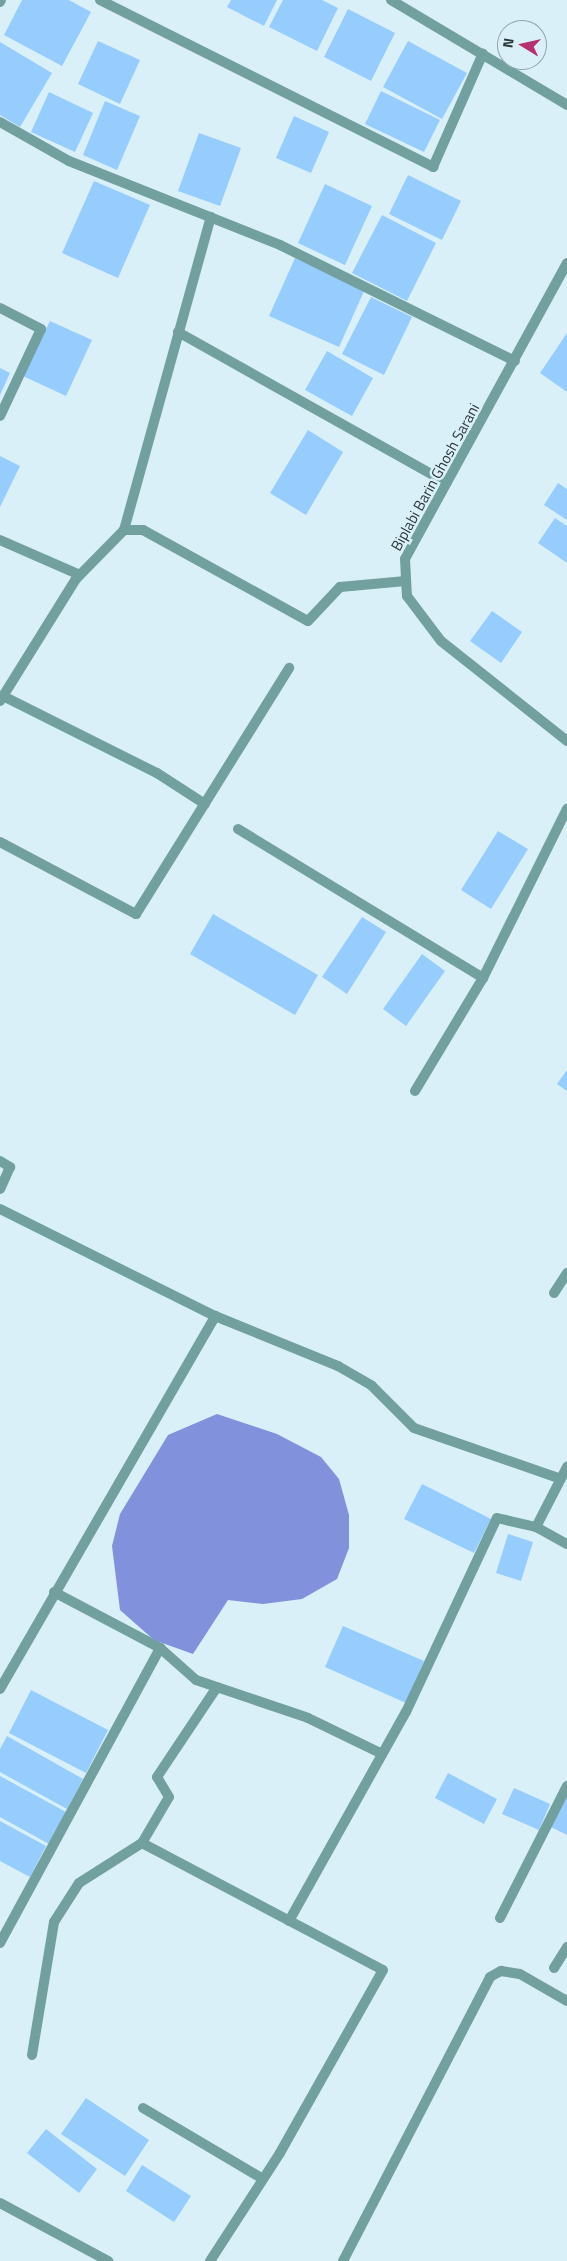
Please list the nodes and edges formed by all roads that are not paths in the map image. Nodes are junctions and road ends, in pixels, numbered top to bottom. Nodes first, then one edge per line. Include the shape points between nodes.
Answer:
1 (100, 0) edge
2 (391, 0) edge
3 (484, 53) junction
4 (567, 105) edge
5 (0, 122) edge
6 (211, 217) junction
7 (567, 263) edge
8 (0, 308) edge
9 (178, 332) junction
10 (515, 361) junction
11 (0, 416) edge
12 (447, 483) junction
13 (124, 530) junction
14 (0, 540) edge
15 (80, 575) junction
16 (406, 581) junction
17 (289, 668) dead end
18 (1, 698) edge
19 (567, 741) edge
20 (205, 804) junction
21 (567, 809) edge
22 (238, 829) dead end
23 (0, 842) edge
24 (483, 978) junction
25 (415, 1091) dead end
26 (0, 1161) edge
27 (0, 1189) edge
28 (0, 1209) edge
29 (567, 1273) edge
30 (554, 1293) dead end
31 (215, 1316) junction
32 (567, 1467) edge
33 (558, 1478) junction
34 (536, 1527) junction
35 (567, 1544) edge
36 (54, 1592) junction
37 (160, 1648) junction
38 (217, 1687) junction
39 (0, 1689) edge
40 (382, 1754) junction
41 (567, 1786) edge
42 (142, 1843) junction
43 (500, 1918) dead end
44 (289, 1921) junction
45 (0, 1944) edge
46 (567, 1947) edge
47 (554, 1968) dead end
48 (567, 2000) edge
49 (32, 2055) dead end
50 (143, 2108) dead end
51 (263, 2179) junction
52 (0, 2203) edge
53 (108, 2261) edge
54 (210, 2261) edge
55 (343, 2261) edge

1 - 3 street via 433,167
2 - 3 street
3 - 4 street
5 - 6 street via 69,161
6 - 9 street
6 - 10 street via 280,245
7 - 10 street, Biplabi Barin Ghosh Sarani
8 - 11 street via 41,329
9 - 12 street
9 - 13 street
10 - 12 street, Biplabi Barin Ghosh Sarani
12 - 16 street, Biplabi Barin Ghosh Sarani via 404,559
13 - 15 street
13 - 16 street via 143,530 308,621 340,587
14 - 15 street
15 - 18 street
16 - 19 street, Biplabi Barin Ghosh Sarani via 407,596 441,641
17 - 20 street
18 - 20 street via 158,772
20 - 23 street via 136,914
21 - 24 street
22 - 24 street
24 - 25 street
26 - 27 street via 10,1167
28 - 31 street
29 - 30 street
31 - 33 street via 338,1366 372,1386 414,1428
31 - 36 street
32 - 33 street
33 - 34 street
34 - 35 street
34 - 40 street via 497,1518
36 - 37 street
36 - 39 street
37 - 38 street via 196,1680
37 - 45 street
38 - 40 street via 308,1718
38 - 42 street via 157,1777 169,1797
40 - 44 street
41 - 43 street
42 - 44 street
42 - 49 street via 79,1883 54,1922
44 - 51 street via 383,1970
46 - 47 street
48 - 55 street via 520,1974 501,1971 490,1977
50 - 51 street
51 - 54 street
52 - 53 street

